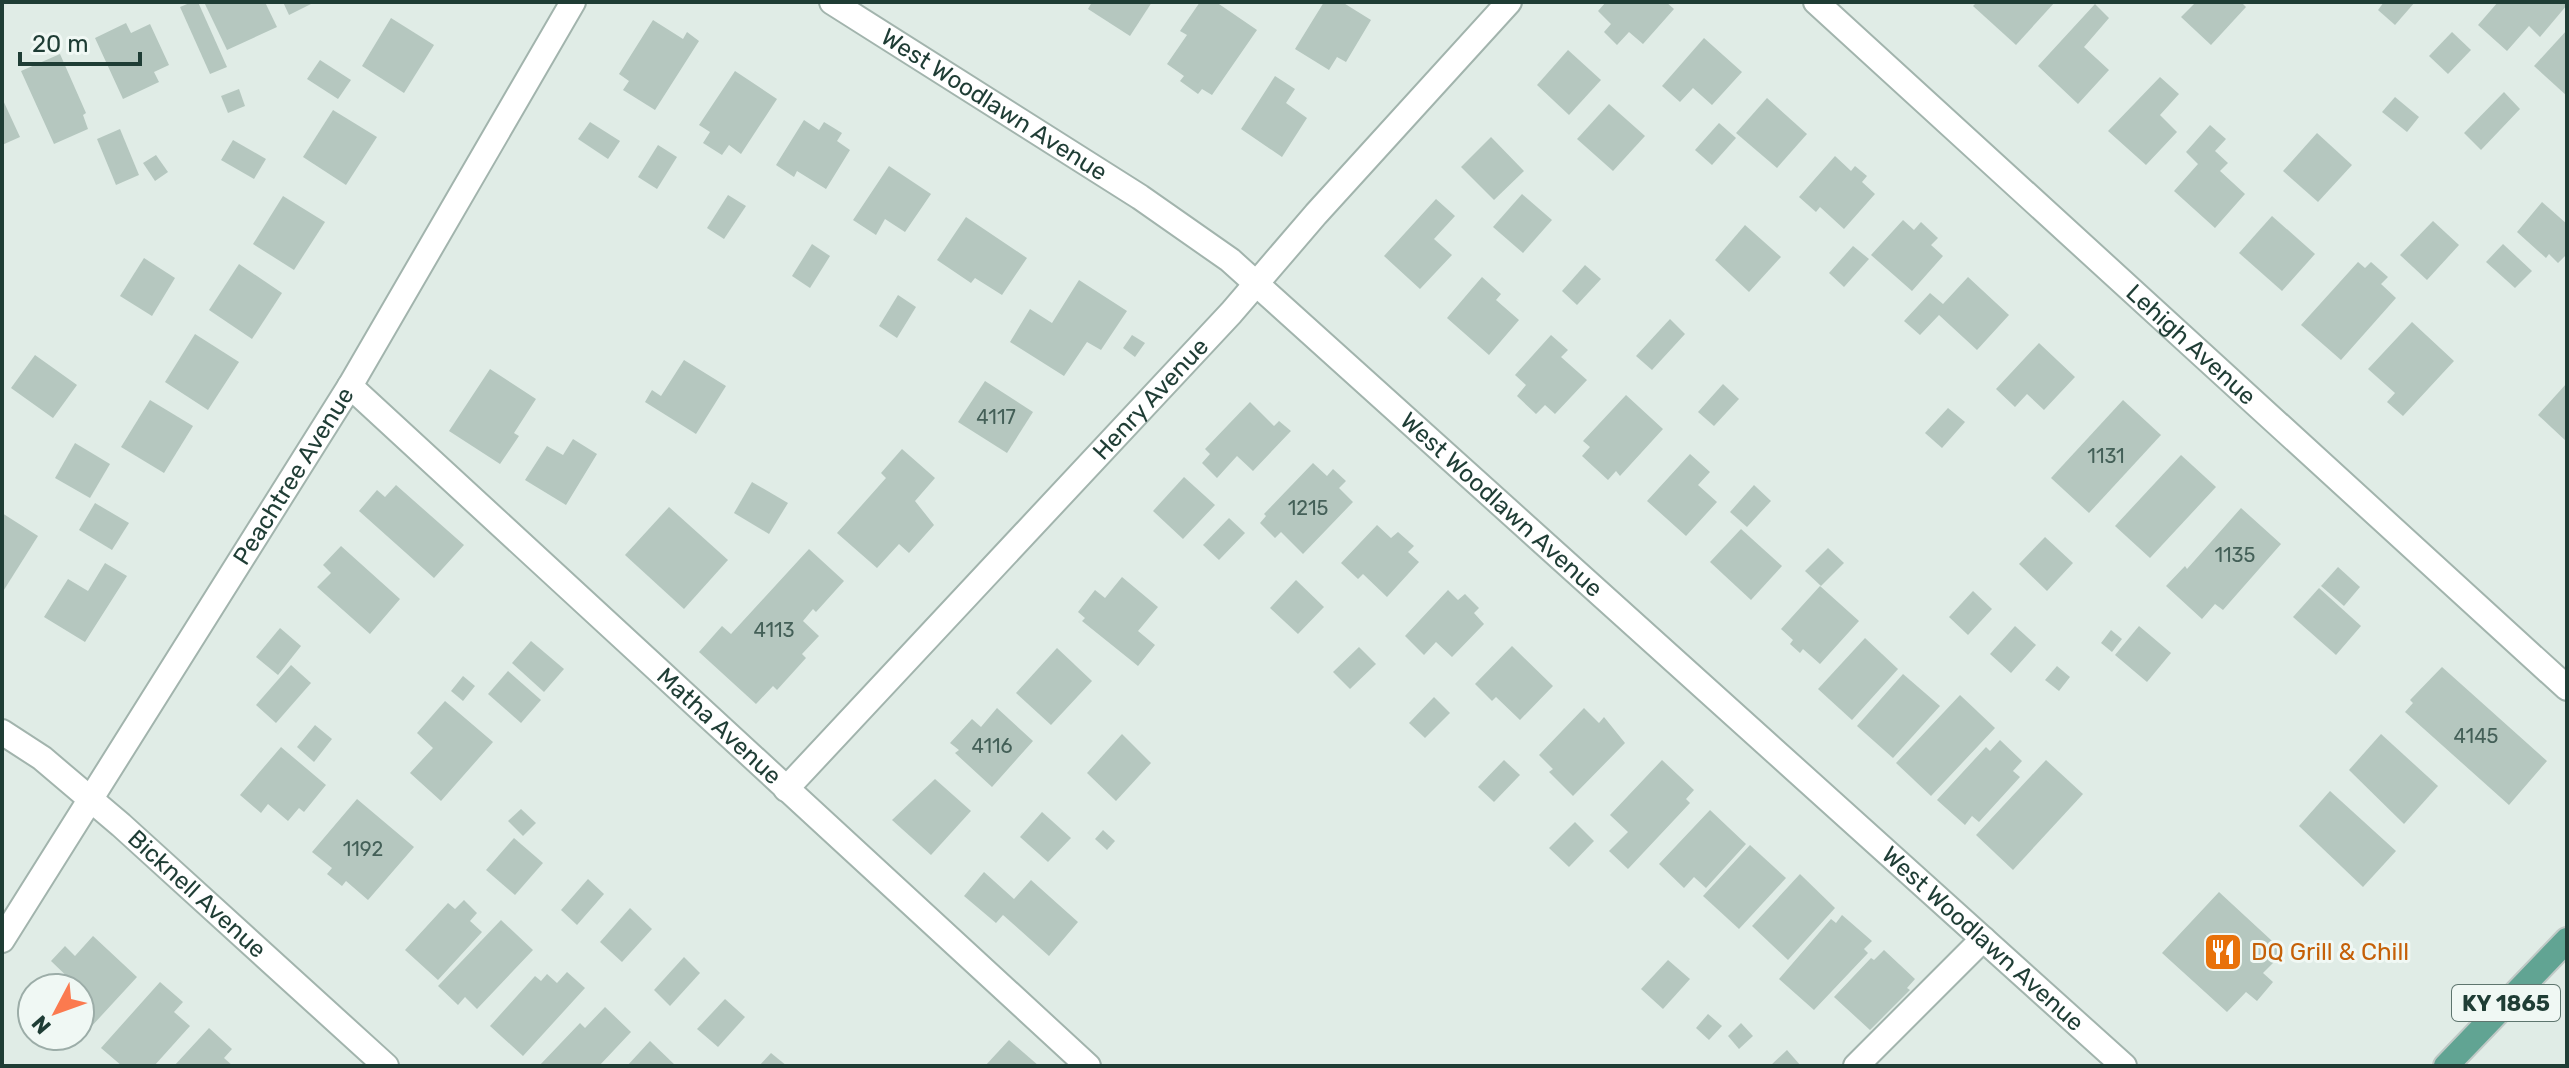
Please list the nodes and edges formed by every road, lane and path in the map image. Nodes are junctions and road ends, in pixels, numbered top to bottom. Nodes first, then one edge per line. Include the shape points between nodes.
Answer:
1 (573, 2) edge
2 (832, 2) edge
3 (1509, 2) edge
4 (1816, 2) edge
5 (1257, 282) junction
6 (350, 386) junction
7 (2567, 688) edge
8 (2, 732) edge
9 (786, 789) junction
10 (90, 799) junction
11 (1983, 939) junction
12 (2, 940) edge
13 (2567, 940) edge
14 (386, 1066) edge
15 (1088, 1066) edge
16 (1856, 1066) edge
17 (2124, 1066) edge
18 (2446, 1066) edge

1 - 6 street, Peachtree Avenue
2 - 5 street, West Woodlawn Avenue via 1140,197
3 - 5 street, Henry Avenue
4 - 7 street, Lehigh Avenue
5 - 9 street, Henry Avenue
5 - 11 street, West Woodlawn Avenue
6 - 9 street, Matha Avenue
6 - 10 street, Peachtree Avenue
8 - 10 street, Bicknell Avenue
9 - 15 street, Matha Avenue
10 - 12 street, Peachtree Avenue
10 - 14 street, Bicknell Avenue
11 - 16 street
11 - 17 street, West Woodlawn Avenue
13 - 18 main road, KY 1865

